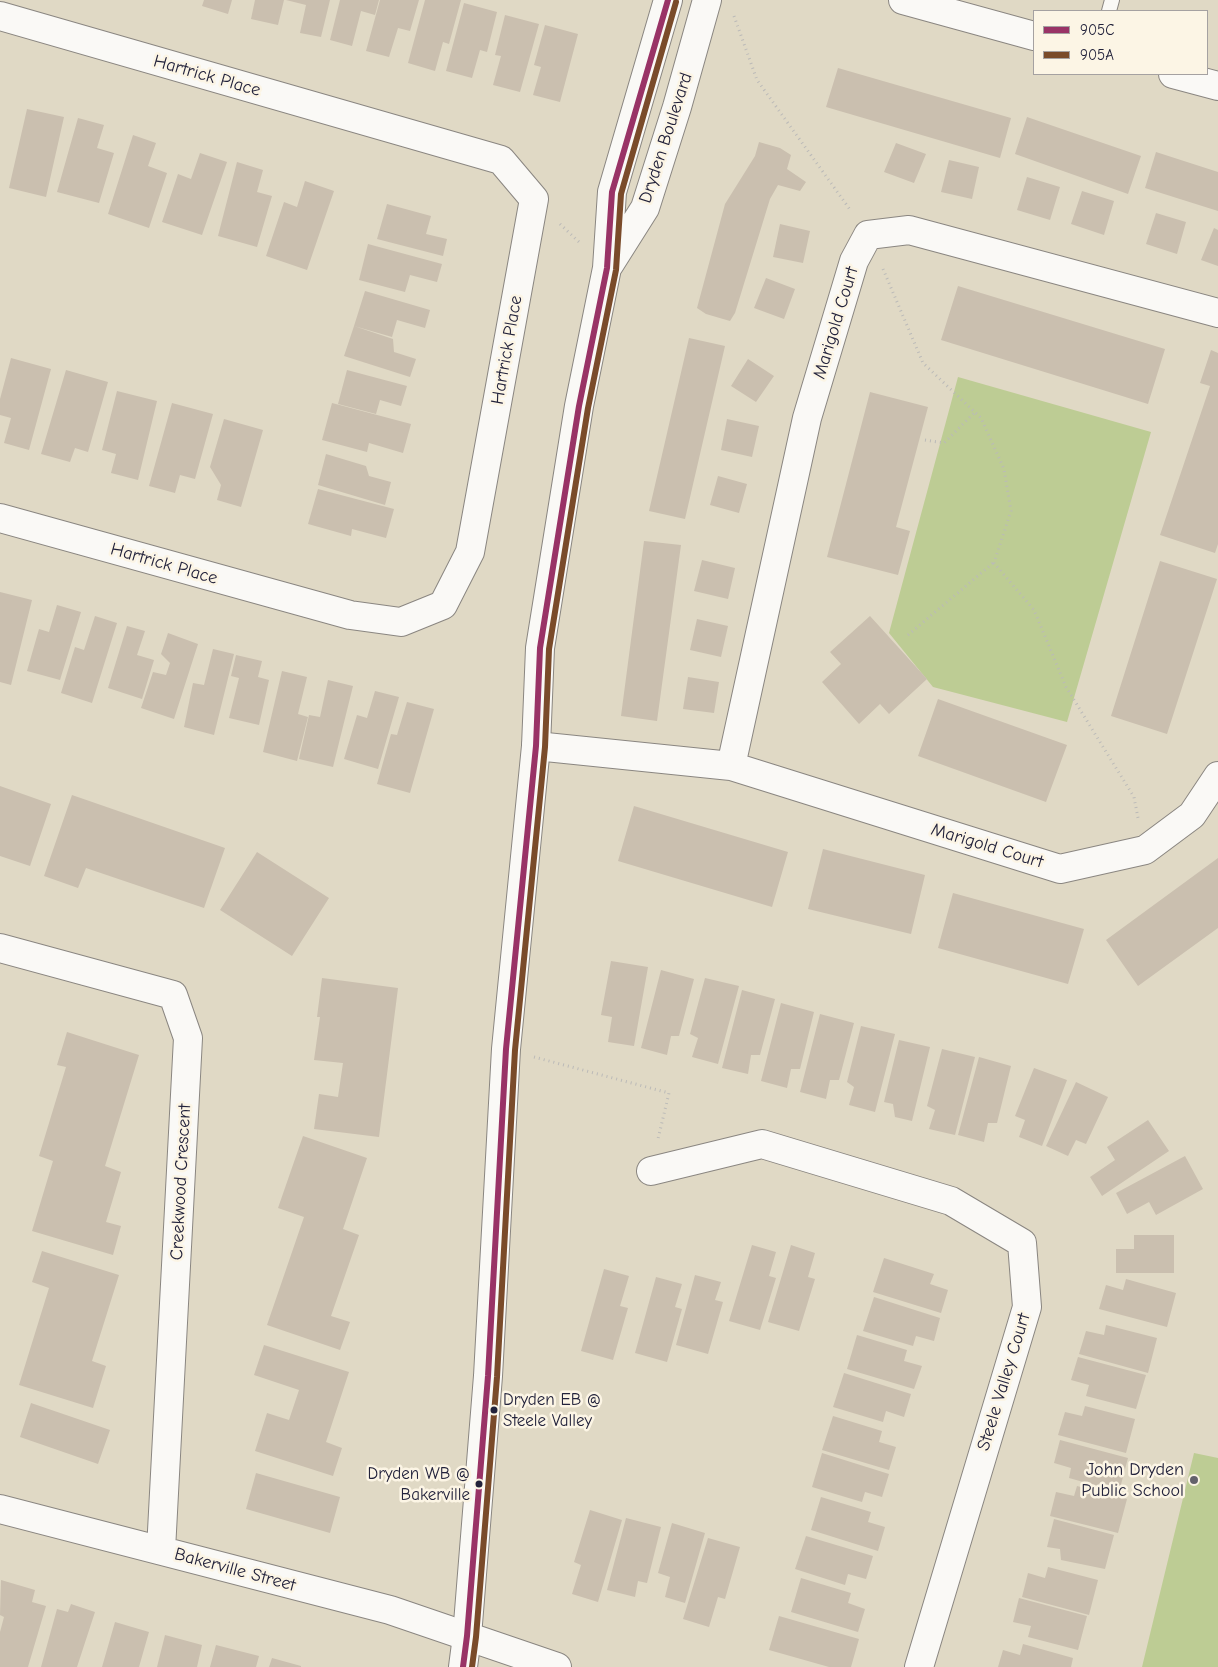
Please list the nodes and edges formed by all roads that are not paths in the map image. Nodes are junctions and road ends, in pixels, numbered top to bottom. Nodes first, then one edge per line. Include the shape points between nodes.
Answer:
1 (668, 0) edge
2 (904, 0) edge
3 (719, 4) edge
4 (0, 16) edge
5 (1033, 36) edge
6 (1177, 75) edge
7 (1218, 86) edge
8 (607, 268) junction
9 (1218, 313) edge
10 (0, 518) edge
11 (536, 746) junction
12 (731, 766) junction
13 (1218, 776) edge
14 (0, 948) edge
15 (651, 1171) road end
16 (0, 1509) edge
17 (161, 1550) junction
18 (468, 1636) junction
19 (464, 1667) edge
20 (557, 1667) edge
21 (919, 1667) edge

1 - 8 street, Dryden Boulevard via 612,192
2 - 5 street
3 - 8 street, Dryden Boulevard via 677,107 645,208
4 - 10 street, Hartrick Place via 501,160 534,199 470,552 443,605 401,622 350,615
6 - 7 street
8 - 11 street, Dryden Boulevard via 579,406 540,648
9 - 12 street, Marigold Court via 909,230 868,236 854,261 807,418
11 - 12 street, Marigold Court
11 - 18 street, Dryden Boulevard via 506,1049 488,1376
12 - 13 street, Marigold Court via 1060,869 1145,850 1192,815
14 - 17 street, Creekwood Crescent via 173,995 188,1038
15 - 21 street, Steele Valley Court via 762,1144 951,1201 1022,1243 1027,1307
16 - 17 street, Bakerville Street
17 - 18 street, Bakerville Street via 390,1610
18 - 19 street, Dryden Boulevard
18 - 20 street

